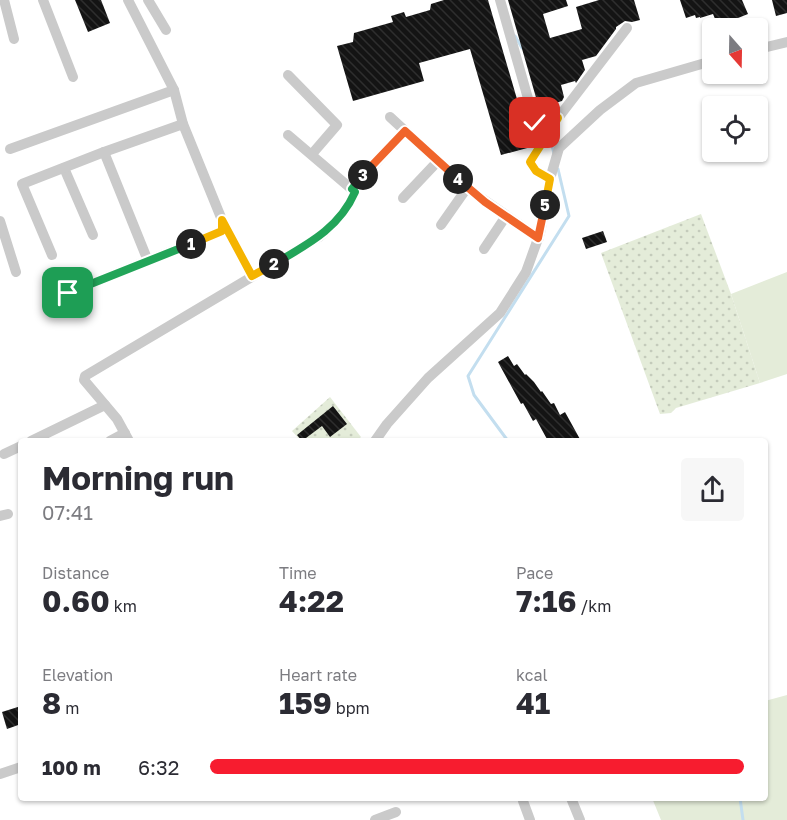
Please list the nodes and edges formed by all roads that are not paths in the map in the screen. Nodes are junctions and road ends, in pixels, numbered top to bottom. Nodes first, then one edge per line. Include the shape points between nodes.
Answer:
1 (4, 0) edge
2 (44, 0) edge
3 (128, 0) edge
4 (148, 0) edge
5 (500, 0) edge
6 (627, 28) dead end
7 (166, 30) dead end
8 (15, 39) dead end
9 (787, 42) edge
10 (768, 47) edge
11 (702, 64) edge
12 (288, 75) dead end
13 (73, 77) dead end
14 (174, 90) junction
15 (390, 117) dead end
16 (558, 118) junction
17 (183, 124) junction
18 (405, 131) junction
19 (288, 135) dead end
20 (10, 149) dead end
21 (104, 152) junction
22 (312, 154) junction
23 (438, 161) junction
24 (64, 168) junction
25 (550, 179) junction
26 (467, 188) junction
27 (352, 189) junction
28 (403, 198) dead end
29 (506, 216) junction
30 (222, 220) junction
31 (0, 221) edge
32 (441, 225) dead end
33 (93, 235) dead end
34 (538, 238) junction
35 (484, 249) dead end
36 (52, 255) dead end
37 (148, 261) junction
38 (16, 272) dead end
39 (252, 276) junction
40 (68, 293) dead end
41 (105, 405) junction
42 (127, 437) edge
43 (37, 438) edge
44 (377, 438) edge
45 (18, 447) edge
46 (4, 454) dead end
47 (18, 768) edge
48 (0, 774) edge
49 (523, 801) dead end
50 (572, 801) edge
51 (396, 812) dead end
52 (375, 820) edge
53 (530, 820) edge
54 (580, 820) edge

1 - 8 street
2 - 13 street
3 - 14 street
4 - 7 street
5 - 16 street via 535,123
6 - 16 street
9 - 10 street
11 - 25 street via 636,83 600,110 559,148
12 - 22 street via 337,125
14 - 17 street
14 - 20 street
15 - 18 street
16 - 25 street via 530,162
17 - 21 street
17 - 30 street
18 - 23 street
18 - 27 street
19 - 22 street
21 - 24 street
21 - 37 street
22 - 27 street
23 - 26 street
23 - 28 street
24 - 33 street
24 - 36 street via 22,184
25 - 34 street
26 - 29 street
26 - 32 street
27 - 39 street via 355,192 351,201 331,228
29 - 34 street
29 - 35 street
30 - 37 street via 222,231
30 - 39 street
31 - 38 street
34 - 44 street via 525,272 500,313 428,378
37 - 40 street
39 - 41 street via 89,372 84,380
41 - 42 street
41 - 43 street
45 - 46 street
47 - 48 street
49 - 53 street
50 - 54 street
51 - 52 street

